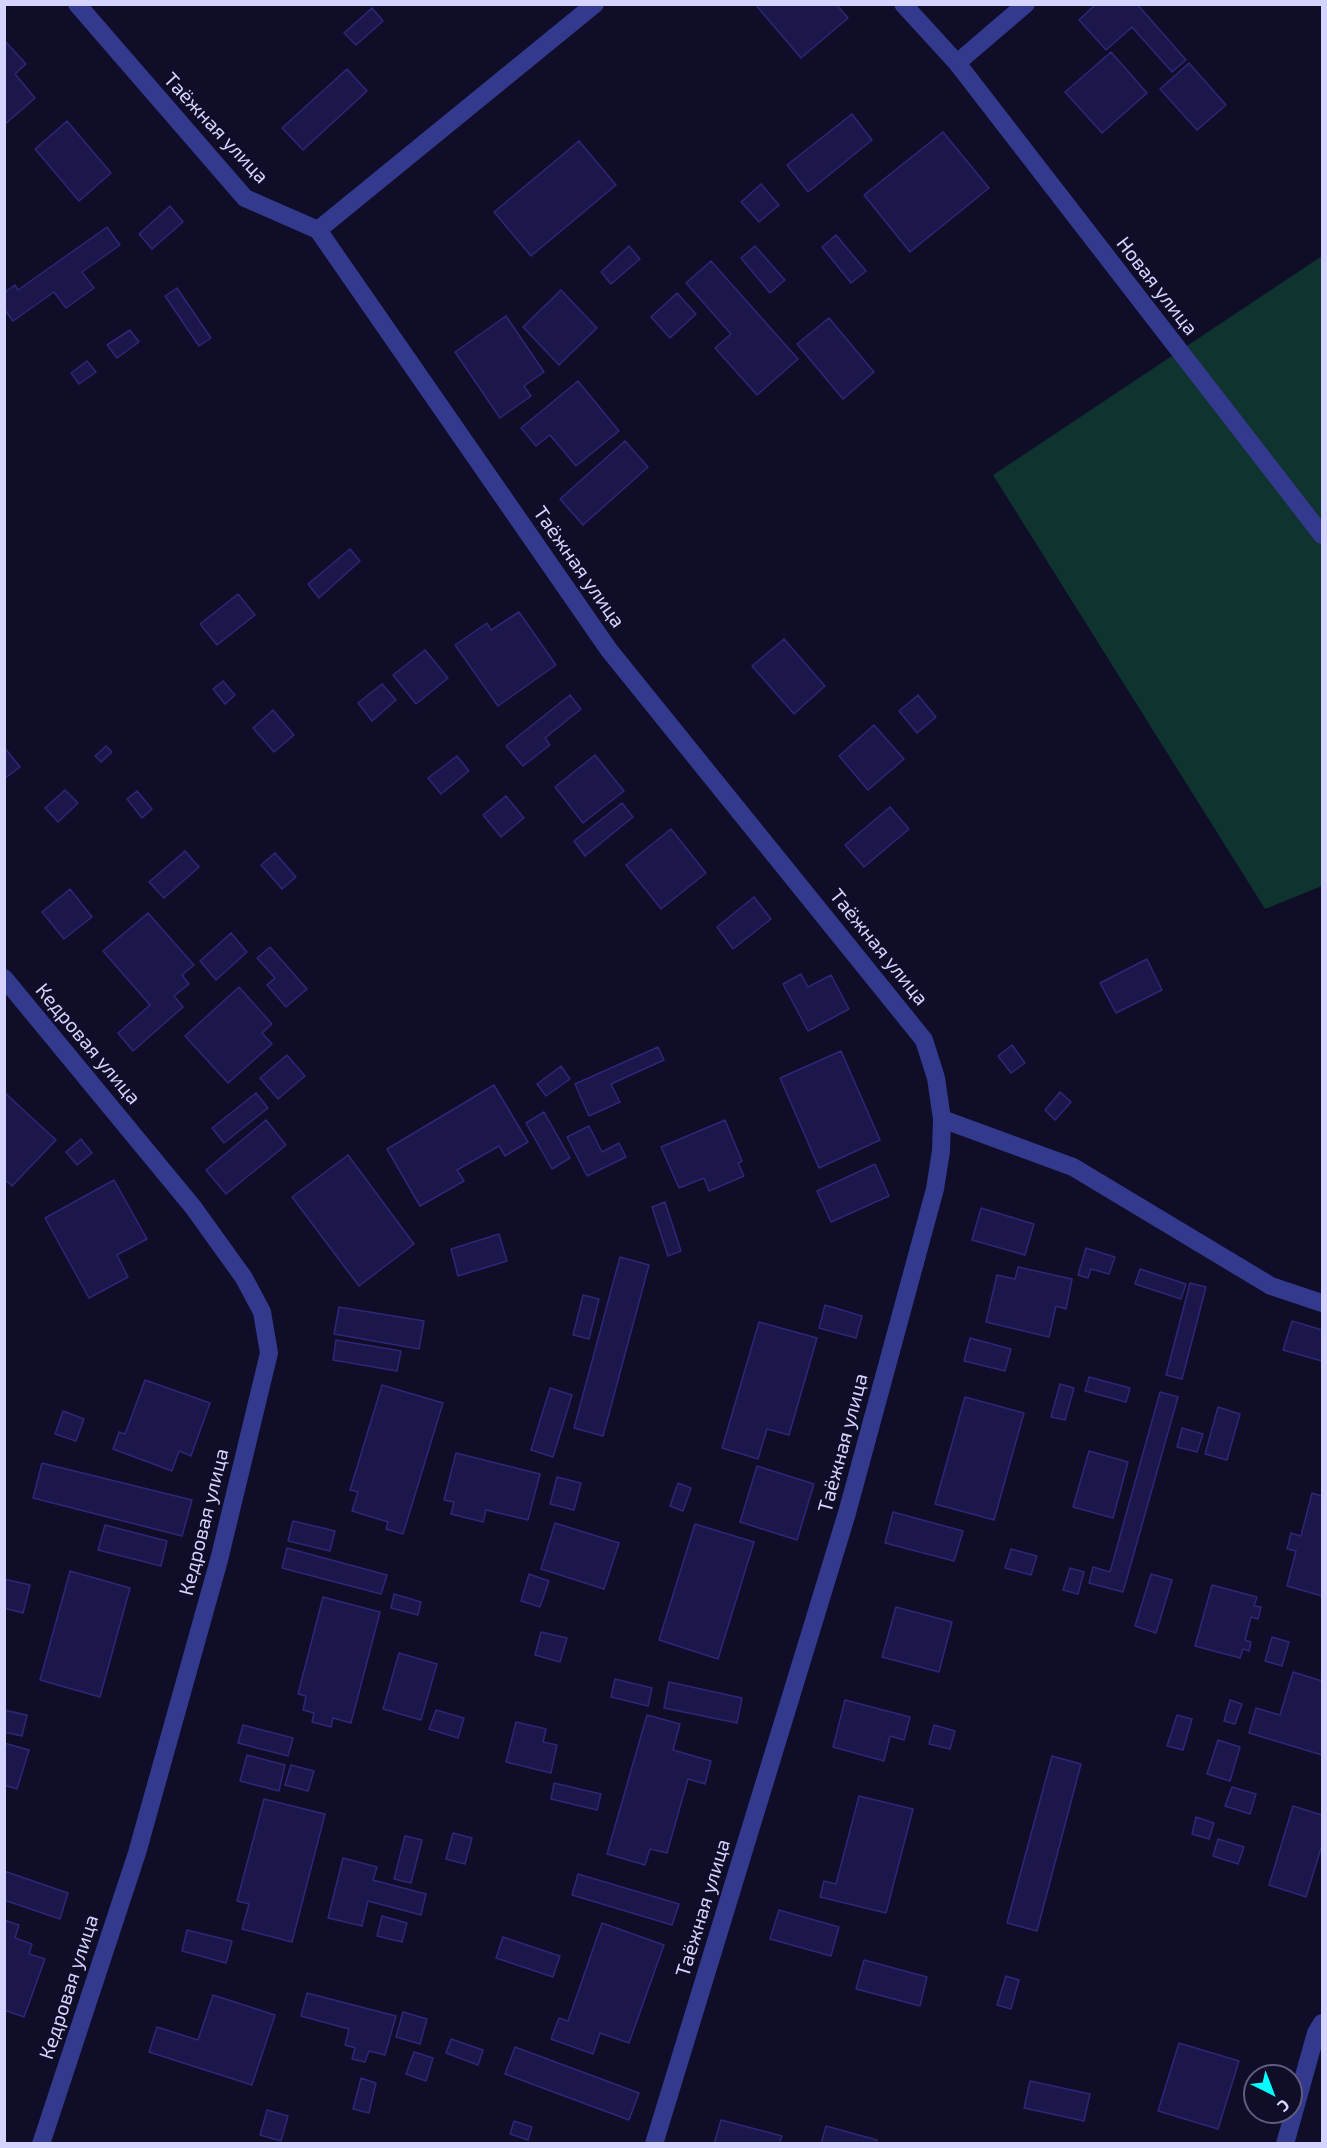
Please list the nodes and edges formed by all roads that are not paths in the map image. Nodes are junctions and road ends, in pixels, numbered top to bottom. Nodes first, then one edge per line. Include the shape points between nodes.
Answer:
1 (77, 4) edge
2 (595, 4) edge
3 (903, 4) edge
4 (1026, 4) edge
5 (957, 63) junction
6 (318, 230) junction
7 (1323, 536) edge
8 (4, 978) edge
9 (942, 1119) junction
10 (1323, 1303) edge
11 (1323, 2023) edge
12 (41, 2144) edge
13 (654, 2144) edge
14 (1285, 2144) edge

1 - 6 street, Таёжная улица via 245,198
2 - 6 street
3 - 5 street, Новая улица
4 - 5 street
5 - 7 street, Новая улица
6 - 9 street, Таёжная улица via 609,650 924,1040 936,1078
8 - 12 street, Кедровая улица via 193,1207 244,1278 261,1312 268,1353 219,1560 137,1852
9 - 10 street via 1072,1167 1271,1286
9 - 13 street, Таёжная улица via 935,1189 847,1514
11 - 14 street via 1316,2033

